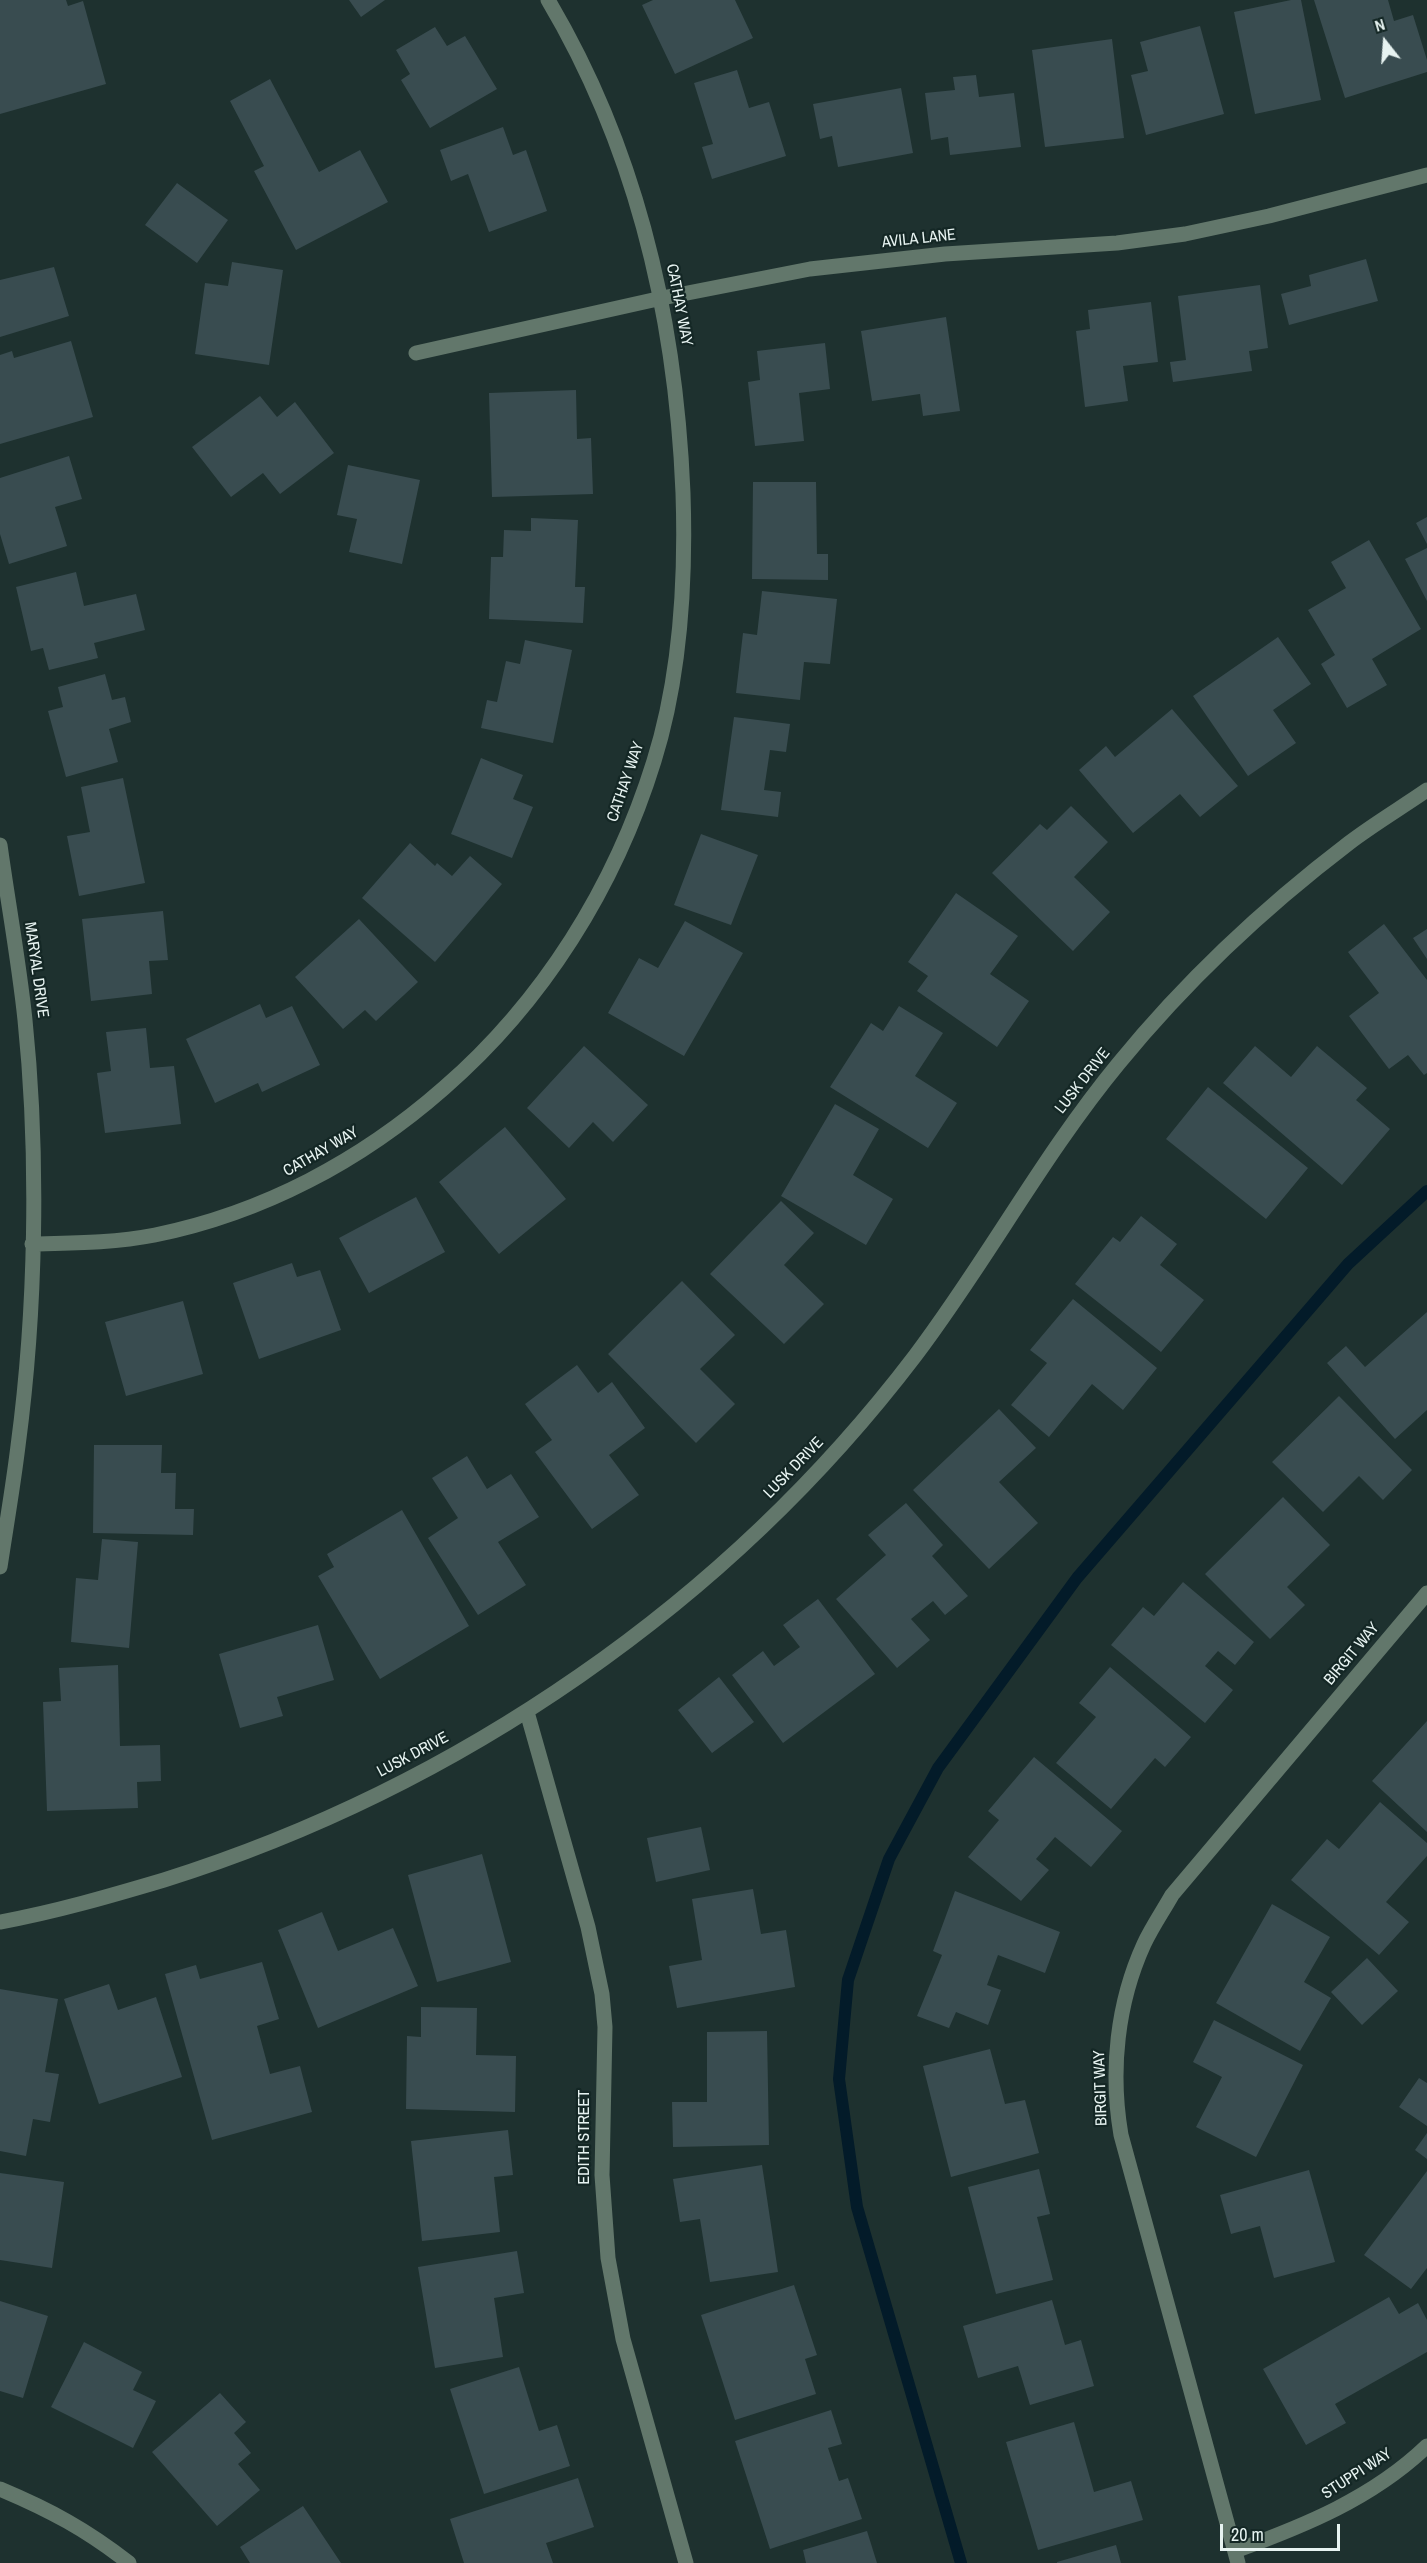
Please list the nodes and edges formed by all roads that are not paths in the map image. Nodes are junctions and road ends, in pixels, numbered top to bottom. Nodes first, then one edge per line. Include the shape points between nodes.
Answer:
1 (548, 0) edge
2 (1427, 175) edge
3 (662, 298) junction
4 (416, 353) dead end
5 (1427, 790) edge
6 (0, 845) edge
7 (32, 1244) junction
8 (0, 1568) edge
9 (1427, 1593) edge
10 (527, 1712) junction
11 (0, 1922) edge
12 (1427, 2446) edge
13 (0, 2489) edge
14 (1237, 2557) edge
15 (129, 2563) edge
16 (686, 2563) edge

1 - 3 street, CATHAY WAY via 572,39 611,125 632,184
2 - 3 street, AVILA LANE via 1185,234 810,269
3 - 4 street, AVILA LANE
3 - 7 street, CATHAY WAY via 680,423 684,543 672,687 655,758 631,827 599,894 561,957 517,1015 443,1089 351,1158 295,1189 211,1221 153,1235 93,1243
5 - 10 street, LUSK DRIVE via 1353,840 1280,897 1180,994 1119,1063 1063,1137 975,1273 913,1359 845,1440 772,1517 694,1588 611,1654
6 - 7 street, MARYAL DRIVE via 25,1020
7 - 8 street, MARYAL DRIVE via 18,1445
9 - 14 street, BIRGIT WAY via 1172,1895 1144,1944 1125,1997 1116,2052 1116,2108 1121,2135
10 - 11 street, LUSK DRIVE via 408,1780 312,1826 214,1864 124,1892
10 - 16 street, EDITH STREET via 588,1927 602,1994 602,2175 608,2258 623,2339
12 - 14 street, STUPPI WAY via 1390,2476 1331,2513
13 - 15 street via 49,2510

